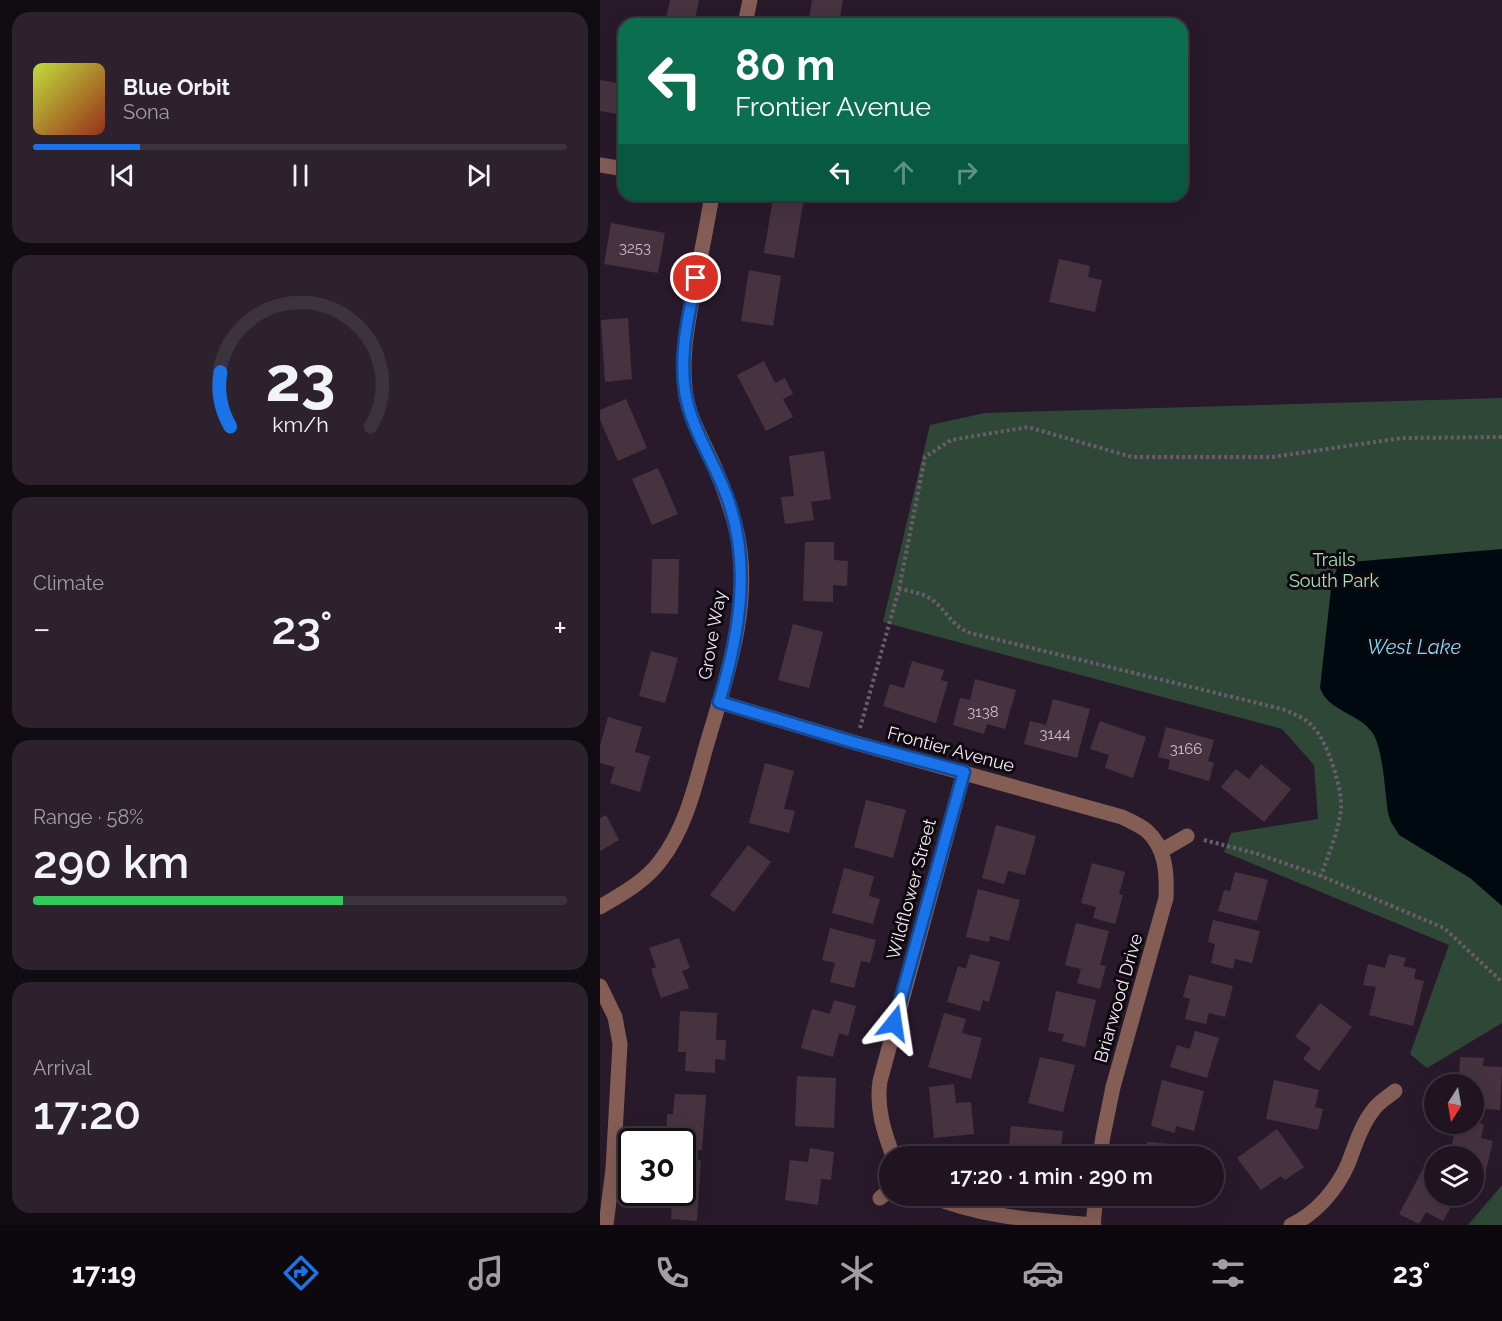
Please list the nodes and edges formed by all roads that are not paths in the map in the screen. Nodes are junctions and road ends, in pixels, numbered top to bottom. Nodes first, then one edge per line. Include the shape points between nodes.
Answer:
1 (750, 0) edge
2 (746, 18) edge
3 (600, 165) edge
4 (618, 168) edge
5 (711, 201) edge
6 (719, 702) junction
7 (964, 772) junction
8 (1187, 836) road end
9 (1161, 850) junction
10 (600, 907) edge
11 (600, 986) edge
12 (1395, 1091) dead end
13 (890, 1146) edge
14 (1102, 1146) edge
15 (962, 1206) edge
16 (1095, 1206) edge
17 (606, 1225) edge
18 (1093, 1225) edge
19 (1291, 1225) edge

1 - 2 street
3 - 4 street
5 - 6 street, Grove Way via 684,351 685,389 691,417 728,499 741,573 739,618
6 - 7 street, Frontier Avenue
6 - 10 street, Grove Way via 678,835 661,862 647,875
7 - 9 street, Frontier Avenue via 1122,817 1146,830
7 - 13 street, Wildflower Street via 879,1081 879,1108
8 - 9 street
9 - 14 street, Briarwood Drive via 1167,872 1166,898 1113,1088
11 - 17 street via 615,1017 620,1044
12 - 19 street via 1374,1108 1330,1194
15 - 18 street via 1003,1216
16 - 18 street

